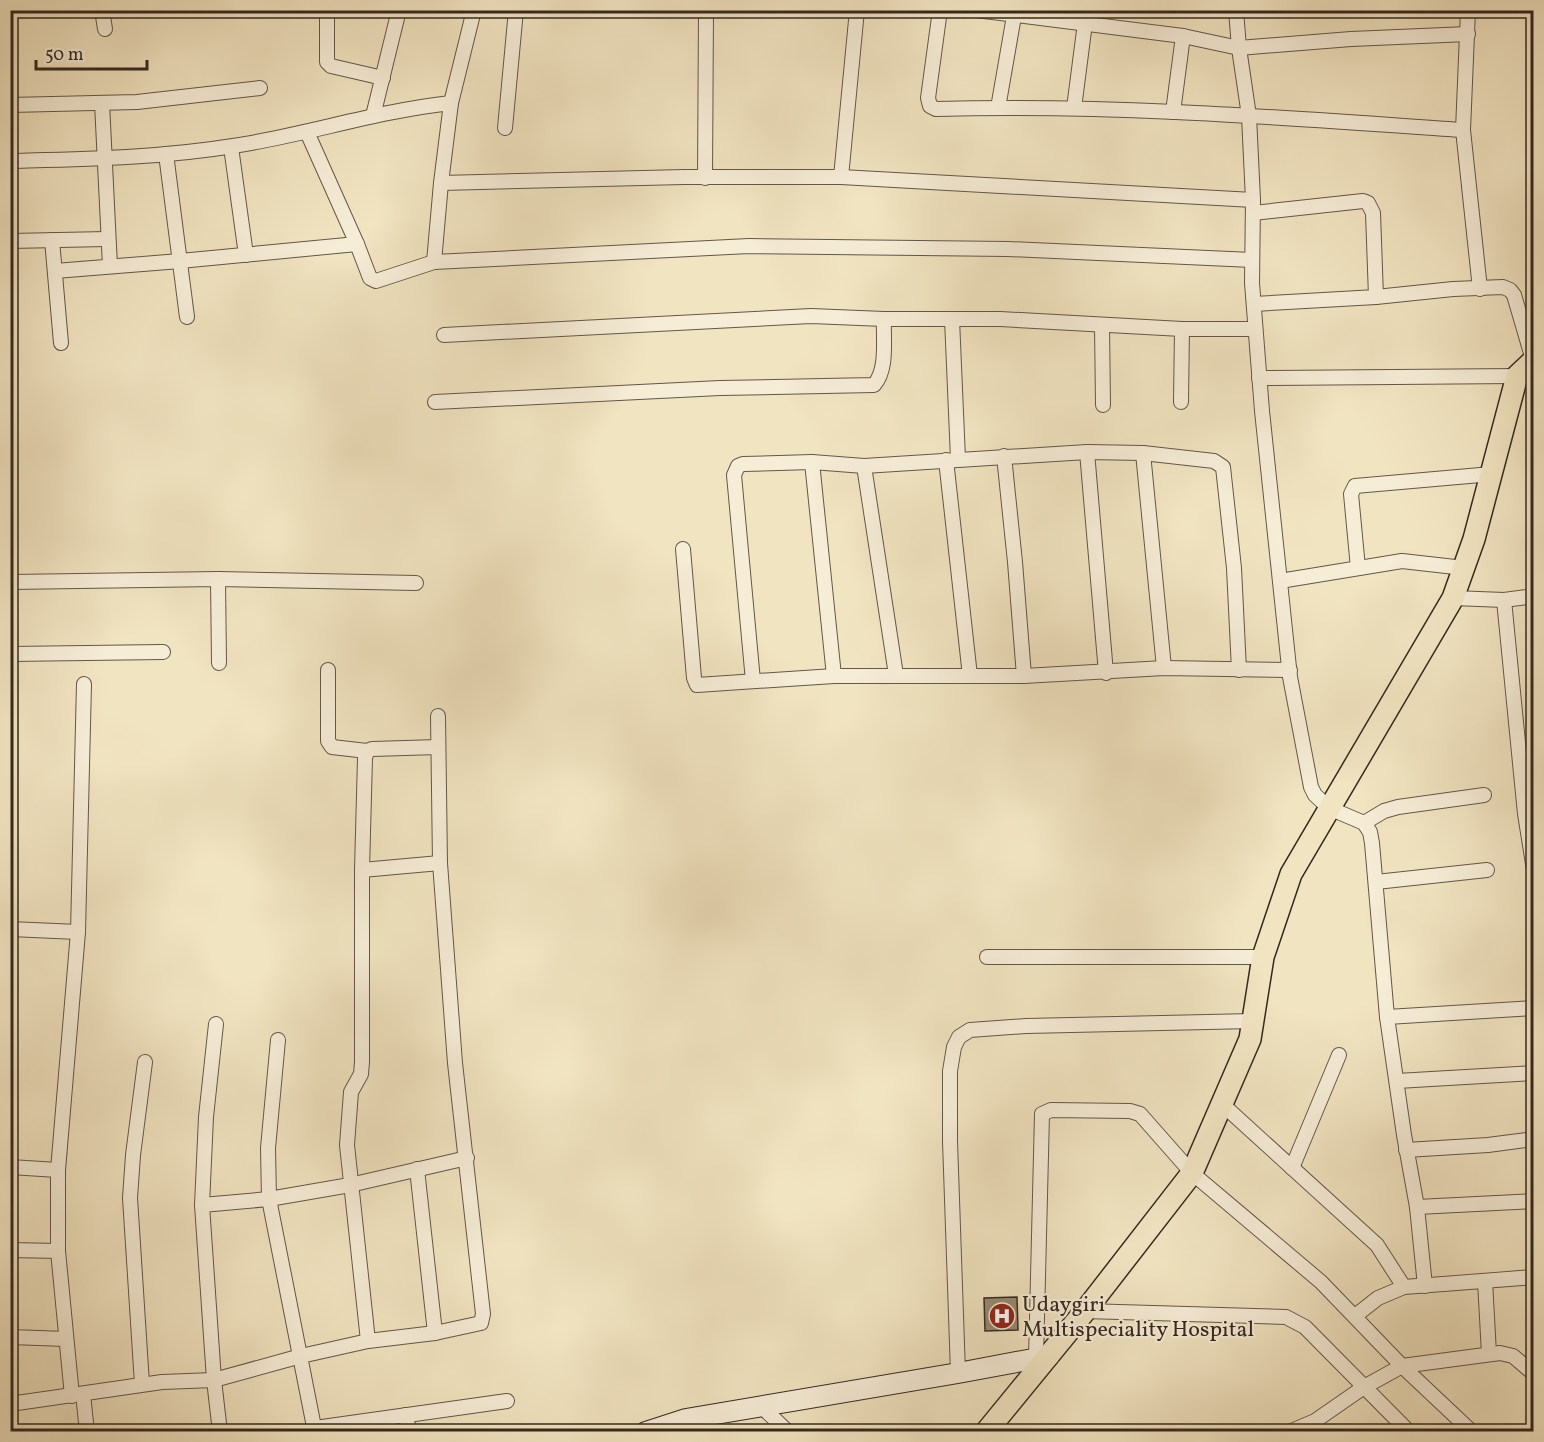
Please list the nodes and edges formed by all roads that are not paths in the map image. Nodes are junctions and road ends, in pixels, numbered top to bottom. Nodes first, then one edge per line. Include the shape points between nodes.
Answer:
1 (102, 10) edge
2 (327, 10) edge
3 (399, 10) edge
4 (474, 10) edge
5 (516, 10) edge
6 (706, 10) edge
7 (857, 10) edge
8 (940, 10) edge
9 (976, 10) edge
10 (1236, 10) edge
11 (1468, 10) edge
12 (1014, 16) junction
13 (1085, 23) junction
14 (105, 29) dead end
15 (1468, 34) junction
16 (1183, 36) junction
17 (1239, 48) junction
18 (382, 78) junction
19 (260, 88) dead end
20 (102, 103) junction
21 (451, 103) junction
22 (10, 105) edge
23 (998, 108) junction
24 (1074, 108) junction
25 (1173, 112) junction
26 (373, 116) junction
27 (1250, 116) junction
28 (505, 128) dead end
29 (1463, 130) junction
30 (307, 132) junction
31 (231, 147) junction
32 (166, 154) junction
33 (104, 159) junction
34 (10, 161) edge
35 (841, 177) junction
36 (705, 178) junction
37 (441, 183) junction
38 (1253, 206) junction
39 (107, 239) junction
40 (52, 240) junction
41 (10, 241) edge
42 (357, 244) junction
43 (246, 255) junction
44 (1252, 260) junction
45 (180, 261) junction
46 (110, 266) junction
47 (424, 266) junction
48 (55, 271) junction
49 (1480, 289) junction
50 (1376, 297) junction
51 (1254, 304) junction
52 (187, 317) dead end
53 (952, 319) junction
54 (884, 320) junction
55 (1102, 325) junction
56 (1182, 329) junction
57 (1255, 329) junction
58 (444, 335) dead end
59 (61, 343) dead end
60 (1533, 360) edge
61 (1517, 376) junction
62 (1259, 378) junction
63 (435, 402) dead end
64 (1181, 402) dead end
65 (1103, 405) dead end
66 (1086, 452) junction
67 (1143, 453) junction
68 (1004, 456) junction
69 (952, 460) junction
70 (812, 462) junction
71 (864, 465) junction
72 (1492, 474) junction
73 (682, 549) dead end
74 (1358, 568) junction
75 (1464, 568) junction
76 (218, 579) junction
77 (1280, 580) junction
78 (10, 582) edge
79 (416, 583) dead end
80 (1533, 596) edge
81 (1453, 598) junction
82 (1504, 600) junction
83 (163, 652) dead end
84 (10, 654) edge
85 (219, 663) dead end
86 (1164, 668) junction
87 (328, 670) dead end
88 (1239, 670) junction
89 (1290, 670) junction
90 (1106, 673) junction
91 (896, 675) junction
92 (834, 676) junction
93 (970, 676) junction
94 (1024, 676) junction
95 (753, 681) junction
96 (84, 684) dead end
97 (438, 716) dead end
98 (438, 747) junction
99 (367, 751) junction
100 (1527, 771) edge
101 (1484, 795) dead end
102 (1329, 808) junction
103 (1364, 823) junction
104 (440, 863) junction
105 (362, 870) junction
106 (1487, 870) dead end
107 (1533, 870) edge
108 (1376, 882) junction
109 (10, 929) edge
110 (78, 932) junction
111 (987, 957) dead end
112 (1263, 957) junction
113 (1533, 1008) edge
114 (1387, 1017) junction
115 (1253, 1021) junction
116 (216, 1024) dead end
117 (278, 1040) dead end
118 (1339, 1055) dead end
119 (145, 1062) dead end
120 (1533, 1073) edge
121 (1397, 1082) junction
122 (1222, 1104) junction
123 (1533, 1138) edge
124 (1407, 1150) junction
125 (467, 1158) junction
126 (10, 1167) edge
127 (1292, 1168) junction
128 (417, 1169) junction
129 (58, 1170) junction
130 (1192, 1173) junction
131 (350, 1185) junction
132 (269, 1199) junction
133 (1533, 1201) edge
134 (202, 1205) junction
135 (1417, 1207) junction
136 (10, 1251) edge
137 (58, 1251) junction
138 (1533, 1277) edge
139 (1485, 1281) junction
140 (1425, 1286) junction
141 (1404, 1287) junction
142 (1085, 1311) junction
143 (1355, 1316) junction
144 (435, 1333) junction
145 (10, 1337) edge
146 (66, 1339) junction
147 (368, 1341) junction
148 (1489, 1353) junction
149 (301, 1356) junction
150 (1042, 1357) junction
151 (1402, 1366) junction
152 (958, 1373) junction
153 (1533, 1374) edge
154 (214, 1380) junction
155 (142, 1384) junction
156 (1364, 1387) junction
157 (77, 1395) junction
158 (507, 1401) dead end
159 (10, 1404) edge
160 (761, 1406) junction
161 (406, 1415) junction
162 (315, 1430) edge
163 (87, 1431) edge
164 (220, 1431) edge
165 (409, 1431) edge
166 (646, 1431) edge
167 (788, 1431) edge
168 (986, 1431) edge
169 (1289, 1431) edge
170 (1409, 1431) edge
171 (1472, 1431) edge

1 - 14 street
2 - 18 street via 327,62
3 - 18 street
4 - 21 street
5 - 28 street
6 - 36 street
7 - 35 street
8 - 23 street via 930,106
9 - 12 street
10 - 17 street
11 - 15 street
12 - 13 street
12 - 23 street
13 - 16 street
13 - 24 street
15 - 17 street
15 - 29 street
16 - 17 street
16 - 25 street
17 - 27 street
18 - 26 street
19 - 20 street
20 - 22 street
20 - 33 street
21 - 26 street
21 - 37 street
23 - 24 street
24 - 25 street
25 - 27 street
26 - 30 street
27 - 29 street
27 - 38 street
29 - 49 street
30 - 31 street
30 - 42 street
31 - 32 street
31 - 43 street
32 - 33 street
32 - 45 street
33 - 34 street
33 - 39 street
35 - 36 street
35 - 38 street
36 - 37 street
37 - 47 street
38 - 44 street
38 - 50 street via 1368,203 1373,213
39 - 40 street
39 - 46 street
40 - 41 street
40 - 48 street
42 - 43 street
42 - 47 street via 370,278 376,281
43 - 45 street
44 - 47 street via 1008,249 749,246
44 - 51 street
45 - 46 street
45 - 52 street
46 - 48 street
48 - 59 street
49 - 50 street
49 - 60 street via 1503,287 1514,295
50 - 51 street
51 - 57 street
53 - 54 street
53 - 55 street
53 - 69 street
54 - 58 street via 811,316
54 - 63 street via 883,369 874,385
55 - 56 street
55 - 65 street
56 - 57 street
56 - 64 street
57 - 62 street
60 - 61 main road
61 - 62 street
61 - 72 main road
62 - 77 street
66 - 67 street
66 - 68 street
66 - 90 street
67 - 86 street
67 - 88 street via 1214,461 1223,467 1234,568
68 - 69 street
68 - 94 street
69 - 71 street
69 - 93 street
70 - 71 street
70 - 92 street
70 - 95 street via 743,464 734,475
71 - 91 street
72 - 74 street via 1355,486 1350,494
72 - 75 main road
73 - 95 street via 695,682 701,686
74 - 75 street via 1402,561
74 - 77 street
75 - 81 main road
76 - 78 street
76 - 79 street
76 - 85 street
77 - 89 street
80 - 82 street
81 - 82 street
81 - 102 main road
82 - 100 street
83 - 84 street
86 - 88 street
86 - 90 street
87 - 99 street via 328,741 332,747
88 - 89 street
89 - 102 street via 1308,778 1315,795
90 - 94 street
91 - 92 street
91 - 93 street
92 - 95 street
93 - 94 street
96 - 110 street
97 - 98 street
98 - 99 street
98 - 104 street
99 - 105 street
100 - 107 street
101 - 103 street via 1398,807
102 - 103 street
102 - 112 main road via 1291,874
103 - 108 street via 1370,832
104 - 105 street
104 - 125 street via 455,1063
105 - 131 street via 362,1062 361,1074 351,1092 347,1145
106 - 108 street
108 - 114 street
109 - 110 street
110 - 129 street
111 - 112 street
112 - 115 main road
113 - 114 street
114 - 121 street
115 - 122 main road via 1250,1039
115 - 152 street via 1026,1026 970,1030 960,1037 954,1047 951,1071 950,1141
116 - 134 street
117 - 132 street via 268,1148
118 - 127 street
119 - 155 street via 130,1198
120 - 121 street
121 - 124 street
122 - 127 street
122 - 130 main road
123 - 124 street
124 - 135 street
125 - 128 street
125 - 144 street via 483,1319 477,1325
126 - 129 street
127 - 141 street via 1377,1245
128 - 131 street
128 - 144 street
129 - 137 street
130 - 142 main road
130 - 143 street via 1321,1282
130 - 150 street via 1140,1114 1051,1110 1042,1114
131 - 132 street
131 - 147 street
132 - 134 street
132 - 149 street
133 - 135 street
134 - 154 street
135 - 140 street
136 - 137 street
137 - 146 street
138 - 139 street
139 - 140 street
139 - 148 street
140 - 141 street
141 - 143 street via 1378,1298
142 - 150 main road
142 - 156 street via 1286,1317 1305,1327
143 - 151 street
144 - 147 street
145 - 146 street
146 - 157 street
147 - 149 street
148 - 151 street
148 - 153 street via 1513,1356
149 - 154 street
149 - 162 street
150 - 152 street
150 - 168 main road
151 - 156 street
151 - 171 street
152 - 160 street
154 - 155 street
154 - 164 street
155 - 157 street
156 - 169 street via 1315,1421
156 - 170 street
157 - 159 street
157 - 163 street
158 - 161 street
160 - 166 street via 686,1419
160 - 167 street
161 - 162 street
161 - 165 street

